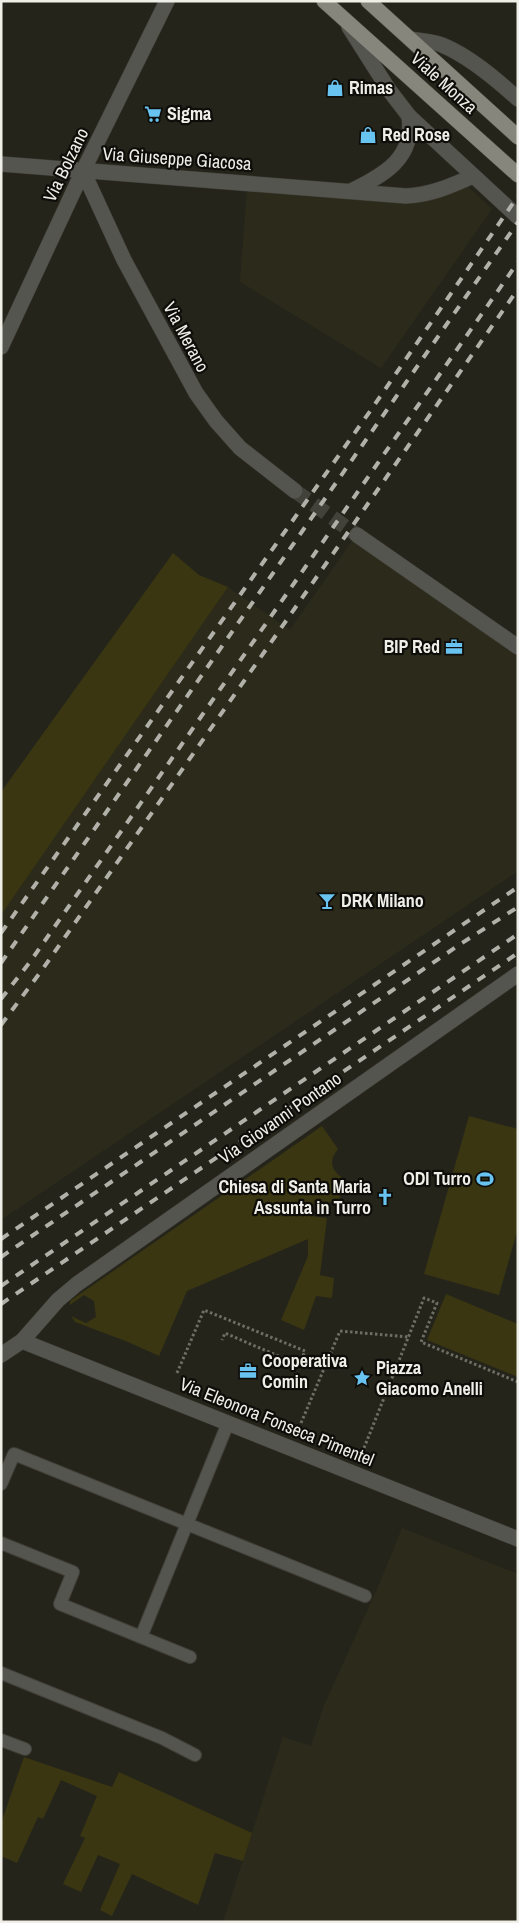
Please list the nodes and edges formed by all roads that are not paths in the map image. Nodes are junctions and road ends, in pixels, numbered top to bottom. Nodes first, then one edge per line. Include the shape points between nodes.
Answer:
1 (167, 1) edge
2 (324, 1) edge
3 (368, 1) edge
4 (344, 19) junction
5 (411, 39) junction
6 (518, 99) edge
7 (409, 116) junction
8 (518, 137) edge
9 (1, 164) edge
10 (84, 171) junction
11 (518, 175) edge
12 (473, 176) junction
13 (350, 191) junction
14 (518, 217) edge
15 (1, 347) edge
16 (295, 491) tunnel mouth
17 (357, 534) tunnel mouth
18 (518, 647) edge
19 (518, 974) edge
20 (22, 1341) junction
21 (1, 1355) edge
22 (228, 1423) junction
23 (1, 1484) edge
24 (187, 1524) junction
25 (518, 1539) edge
26 (1, 1543) edge
27 (365, 1596) dead end
28 (141, 1637) junction
29 (190, 1657) dead end
30 (1, 1673) edge
31 (1, 1740) edge
32 (25, 1749) dead end
33 (195, 1755) dead end

1 - 10 street, Via Bolzano
2 - 4 main road, Viale Monza
3 - 5 main road, Viale Monza
4 - 7 street, Viale Monza
4 - 11 main road, Viale Monza
5 - 6 street, Viale Monza via 441,44 479,67
5 - 8 main road, Viale Monza
7 - 12 street, Viale Monza
7 - 13 street via 409,136 396,163 380,176
9 - 10 street, Via Giuseppe Giacosa
10 - 13 street, Via Giuseppe Giacosa
10 - 15 street, Via Bolzano
10 - 16 street, Via Merano via 124,260 196,393 240,448
12 - 13 street, Via Giuseppe Giacosa via 448,188 418,196
12 - 14 street, Viale Monza
17 - 18 street
19 - 20 street, Via Giovanni Pontano via 77,1284 58,1300
20 - 21 street, Via Giovanni Pontano
20 - 22 street, Via Eleonora Fonseca Pimentel
22 - 24 lane
22 - 25 street, Via Eleonora Fonseca Pimentel
23 - 24 lane via 14,1454
24 - 27 lane
24 - 28 lane
26 - 28 lane via 73,1572 60,1604
28 - 29 lane
30 - 33 lane via 162,1738
31 - 32 lane

